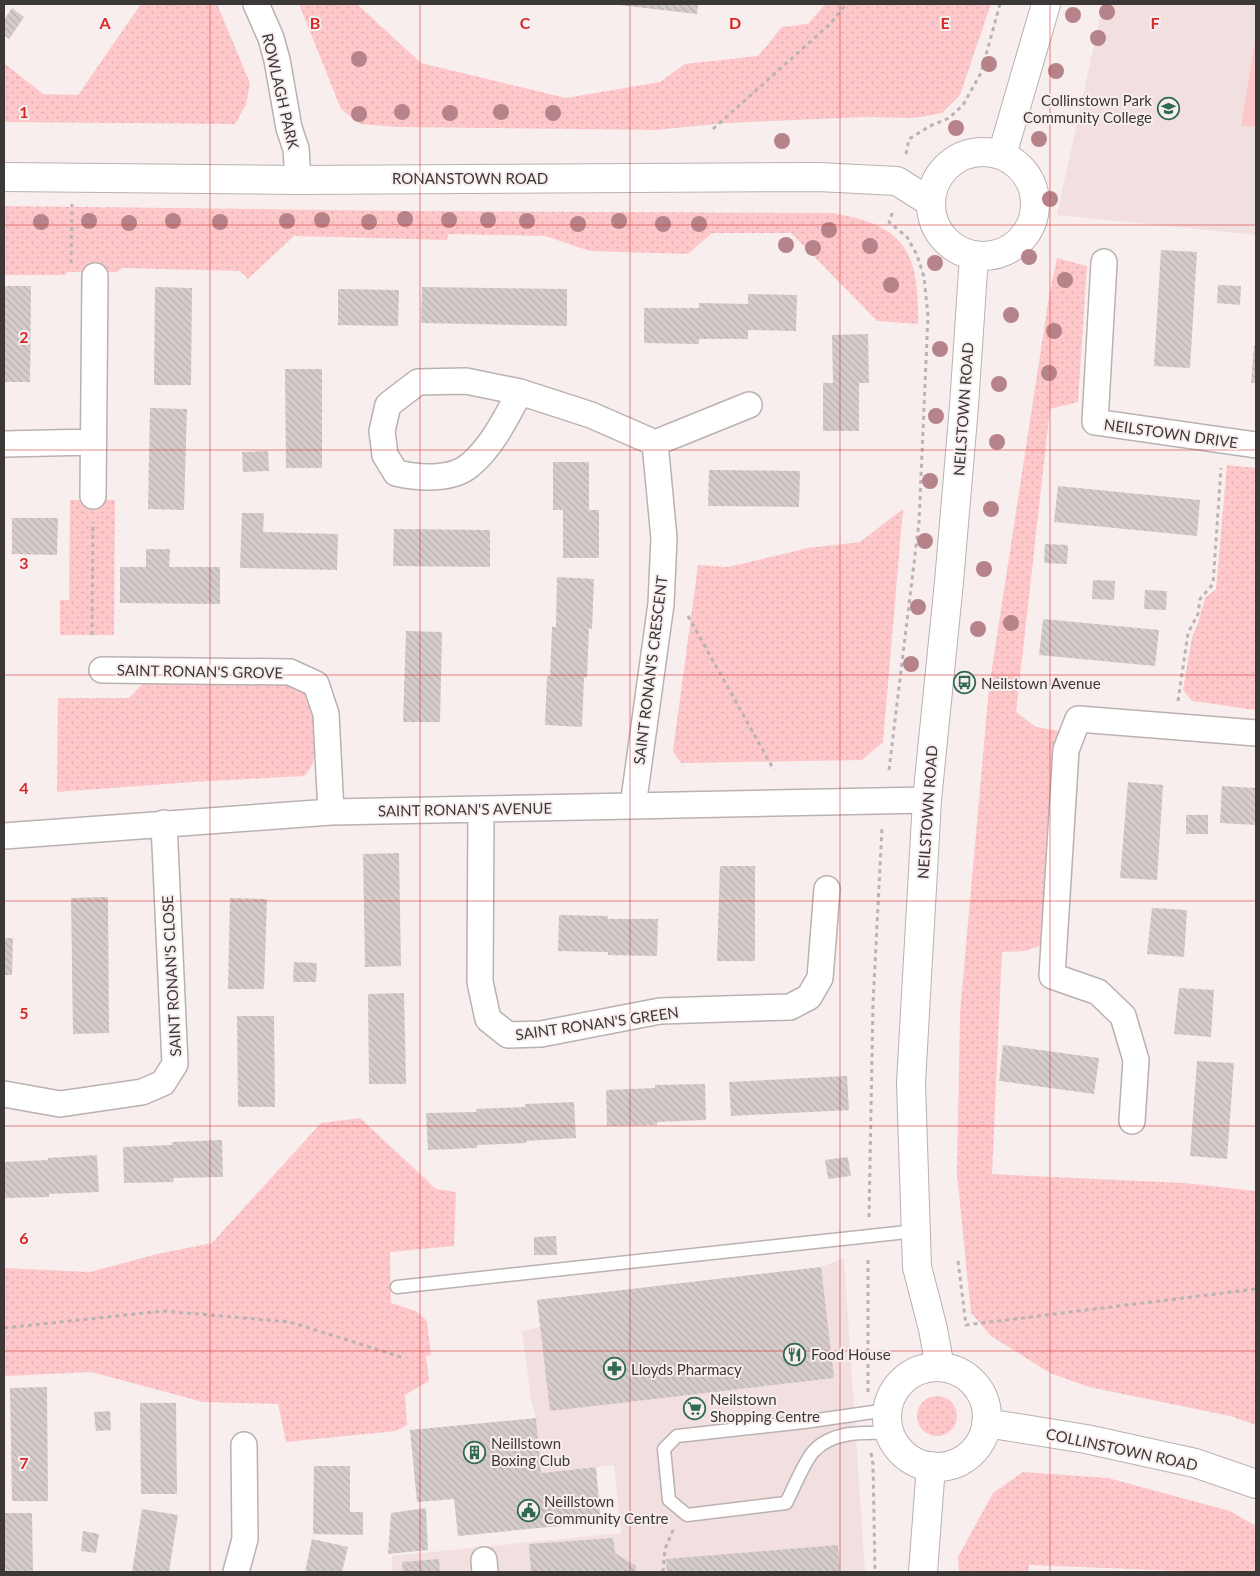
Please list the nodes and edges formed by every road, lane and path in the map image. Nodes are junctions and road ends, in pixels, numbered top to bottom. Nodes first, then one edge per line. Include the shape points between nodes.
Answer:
1 (256, 4) edge
2 (846, 4) edge
3 (1000, 4) edge
4 (1046, 4) edge
5 (713, 129) dead end
6 (1002, 155) junction
7 (906, 158) dead end
8 (4, 177) edge
9 (298, 180) junction
10 (930, 202) junction
11 (72, 204) dead end
12 (895, 208) dead end
13 (974, 256) junction
14 (1104, 262) dead end
15 (71, 267) dead end
16 (94, 276) dead end
17 (520, 392) junction
18 (749, 405) dead end
19 (93, 442) junction
20 (655, 443) junction
21 (4, 444) edge
22 (1256, 445) edge
23 (1222, 463) dead end
24 (93, 496) joint
25 (686, 614) dead end
26 (92, 635) dead end
27 (102, 670) dead end
28 (1178, 701) dead end
29 (1256, 733) edge
30 (774, 770) dead end
31 (889, 770) dead end
32 (927, 800) junction
33 (633, 806) junction
34 (481, 809) junction
35 (331, 812) junction
36 (164, 823) junction
37 (882, 828) dead end
38 (4, 836) edge
39 (827, 889) dead end
40 (4, 1094) edge
41 (1132, 1121) dead end
42 (916, 1231) junction
43 (868, 1236) junction
44 (958, 1261) dead end
45 (396, 1287) dead end
46 (1256, 1289) edge
47 (4, 1328) edge
48 (404, 1358) dead end
49 (940, 1367) junction
50 (878, 1422) junction
51 (986, 1423) junction
52 (244, 1445) dead end
53 (931, 1466) junction
54 (1256, 1484) edge
55 (682, 1511) junction
56 (236, 1572) edge
57 (663, 1572) edge
58 (875, 1572) edge
59 (924, 1572) edge

1 - 9 street, ROWLAGH PARK via 277,60 296,149
2 - 5 path via 830,24
3 - 7 path via 981,73 963,105 949,118 909,139
4 - 6 street
6 - 10 street via 974,152 958,157 936,179
6 - 13 street via 1019,166 1029,179 1035,212 1020,241 1006,251
8 - 9 street, RONANSTOWN ROAD
9 - 10 street, RONANSTOWN ROAD via 818,177 897,181
10 - 13 street via 938,231 959,251
11 - 15 path
12 - 31 path via 889,222 907,237 917,255 924,277 928,316 919,522
13 - 32 street, NEILSTOWN ROAD via 949,582
14 - 22 street, NEILSTOWN DRIVE via 1095,422
16 - 19 street
17 - 17 street via 466,381 418,382 388,406 382,431 385,455 396,473 417,478 449,476 470,466 497,434
17 - 20 street via 591,415
18 - 20 street
19 - 21 street
19 - 24 street
20 - 33 street, SAINT RONAN'S CRESCENT via 664,538 661,604
23 - 28 path via 1213,584 1200,598 1198,614 1188,633
24 - 26 path
25 - 30 path
27 - 35 street, SAINT RONAN'S GROVE via 290,672 316,684 326,714
29 - 41 street via 1078,719 1066,750 1052,976 1098,992 1123,1016 1136,1060
32 - 33 street, SAINT RONAN'S AVENUE
32 - 42 street, NEILSTOWN ROAD via 911,1083
33 - 34 street, SAINT RONAN'S AVENUE
34 - 35 street, SAINT RONAN'S AVENUE
34 - 39 street, SAINT RONAN'S GREEN via 480,982 488,1019 508,1035 541,1034 660,1011 790,1007 809,997 820,978
35 - 36 street, SAINT RONAN'S AVENUE
36 - 38 street, SAINT RONAN'S AVENUE
36 - 40 street, SAINT RONAN'S CLOSE via 175,1064 163,1083 142,1092 60,1104
37 - 43 path via 873,1003
42 - 43 lane
42 - 49 street, NEILSTOWN ROAD via 917,1267 934,1329
43 - 45 lane
43 - 50 path
44 - 46 path via 966,1325
47 - 48 path via 163,1311 290,1322
49 - 50 street via 918,1371 906,1378 896,1388
49 - 51 street via 960,1372 976,1387 984,1403
50 - 53 street via 904,1455
50 - 55 lane via 862,1432 827,1439 812,1452 786,1503 687,1515
50 - 55 lane via 804,1422 677,1436 664,1449 669,1500
50 - 58 path via 873,1464
51 - 53 street via 982,1438 963,1460 949,1466
51 - 54 street, COLLINSTOWN ROAD via 1086,1439 1186,1461
52 - 56 street via 245,1539
53 - 59 street
55 - 57 path via 665,1549

